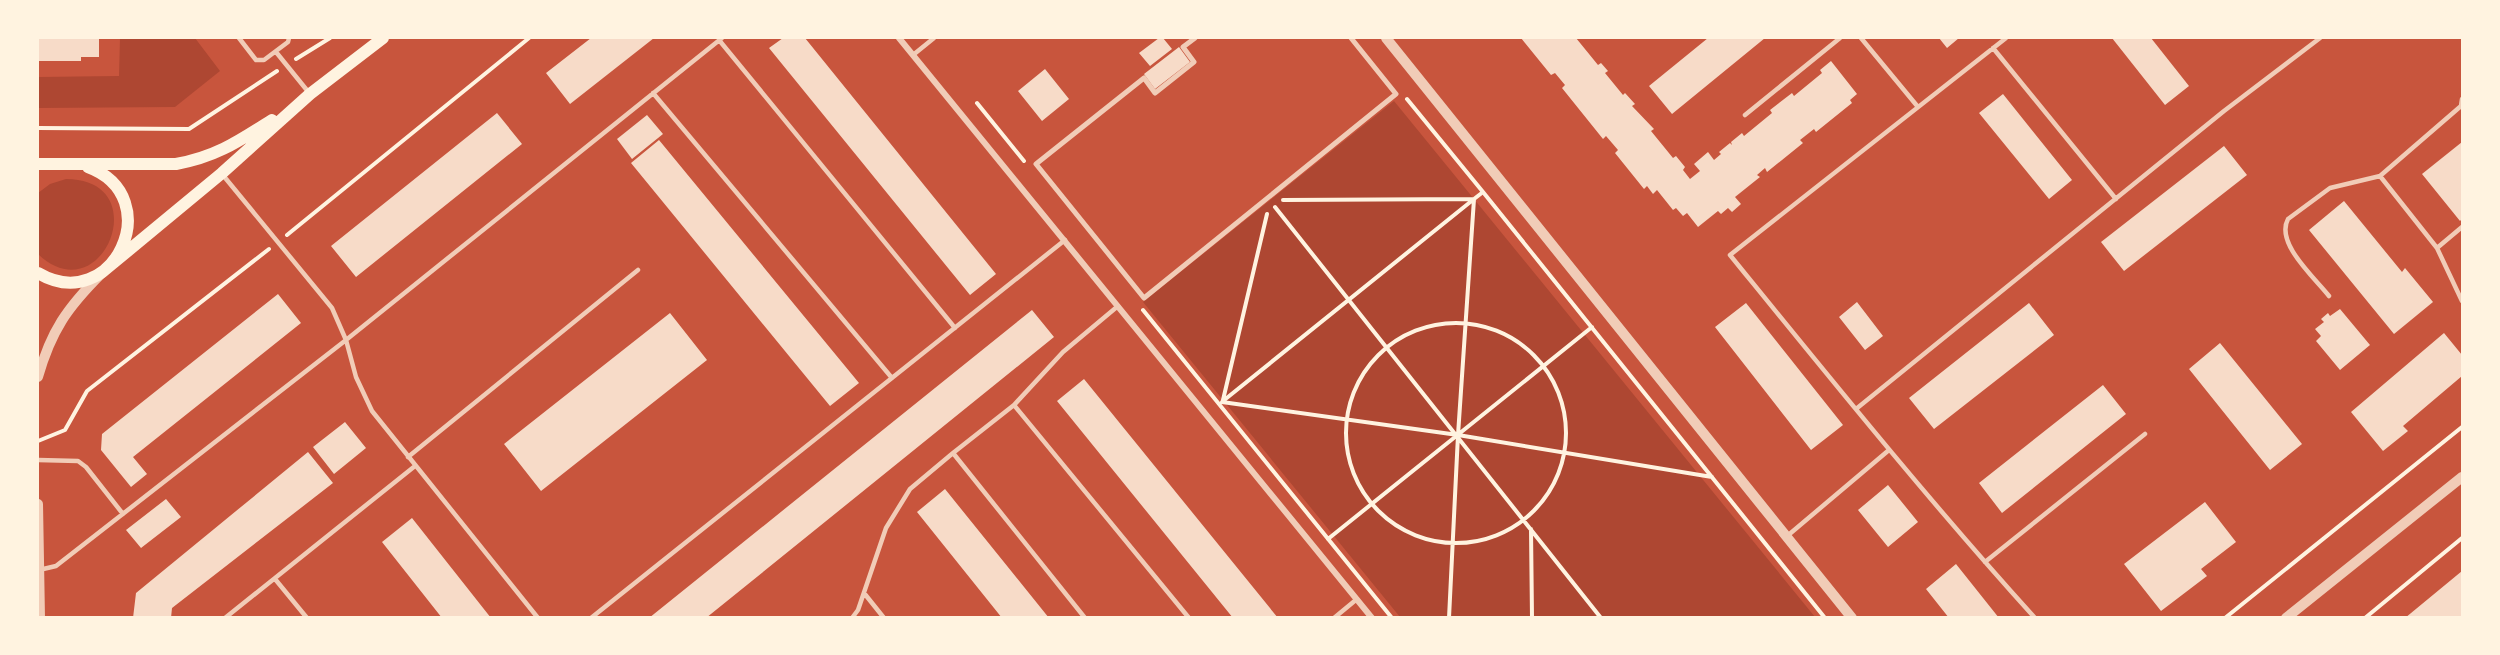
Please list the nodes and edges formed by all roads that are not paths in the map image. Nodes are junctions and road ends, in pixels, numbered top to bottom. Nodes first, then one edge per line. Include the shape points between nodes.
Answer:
1 (239, 38) edge
2 (289, 38) edge
3 (382, 38) edge
4 (899, 38) edge
5 (934, 38) edge
6 (1195, 38) edge
7 (1351, 38) edge
8 (1386, 38) edge
9 (1840, 38) edge
10 (1862, 38) edge
11 (2006, 38) edge
12 (2320, 38) edge
13 (720, 39) edge
14 (1993, 48) junction
15 (276, 52) junction
16 (913, 55) junction
17 (653, 93) junction
18 (307, 97) junction
19 (2463, 99) edge
20 (1918, 107) junction
21 (1745, 116) dead end
22 (38, 164) edge
23 (66, 164) junction
24 (222, 173) junction
25 (38, 174) edge
26 (2380, 176) junction
27 (2116, 199) junction
28 (2463, 227) edge
29 (1065, 240) junction
30 (2437, 248) junction
31 (106, 269) junction
32 (638, 270) dead end
33 (38, 273) edge
34 (2329, 296) dead end
35 (2463, 301) edge
36 (1119, 306) junction
37 (955, 328) junction
38 (346, 340) junction
39 (38, 377) edge
40 (892, 378) junction
41 (1014, 405) junction
42 (1856, 409) junction
43 (2145, 434) dead end
44 (1889, 450) junction
45 (953, 453) junction
46 (408, 457) junction
47 (38, 459) edge
48 (415, 466) junction
49 (2463, 477) edge
50 (38, 504) edge
51 (123, 514) junction
52 (1786, 537) junction
53 (1985, 562) junction
54 (39, 570) junction
55 (275, 579) junction
56 (864, 593) junction
57 (1357, 599) junction
58 (40, 618) edge
59 (225, 618) edge
60 (307, 618) edge
61 (537, 618) edge
62 (591, 618) edge
63 (852, 618) edge
64 (884, 618) edge
65 (1086, 618) edge
66 (1189, 618) edge
67 (1334, 618) edge
68 (1372, 618) edge
69 (1851, 618) edge
70 (2036, 618) edge
71 (2286, 618) edge

1 - 15 lane via 256,60
2 - 15 lane
3 - 18 main road
4 - 16 street
5 - 16 lane
6 - 7 street via 1183,47 1194,62 1155,93 1144,78 1036,164 1144,298 1396,94
8 - 52 street
9 - 21 lane
10 - 20 lane
11 - 14 lane
12 - 27 lane
13 - 17 lane
13 - 37 lane
14 - 20 lane
14 - 27 lane
15 - 18 lane
16 - 29 street
17 - 38 lane
17 - 40 lane
18 - 23 main road via 228,148 198,160 176,164
18 - 24 main road
19 - 26 lane via 2461,106
20 - 42 lane via 1730,255
22 - 23 main road
23 - 25 main road
23 - 31 main road via 104,175 123,198 127,236 119,255
24 - 31 main road
24 - 38 lane via 332,308
26 - 30 lane
26 - 34 lane via 2330,188 2284,225 2287,244
27 - 42 lane
28 - 30 lane
29 - 36 street
29 - 37 lane
30 - 35 lane
31 - 33 main road via 74,282 56,281
31 - 39 street via 62,318
32 - 46 lane
36 - 41 lane via 1063,352
36 - 57 street
37 - 40 lane
38 - 46 lane via 372,411
38 - 51 lane
40 - 62 lane
41 - 45 lane
41 - 66 lane
42 - 44 lane
43 - 53 lane
44 - 52 lane
44 - 53 lane
45 - 56 lane via 910,489 886,528
45 - 65 lane
46 - 48 lane
47 - 51 lane via 78,461
48 - 55 lane
48 - 61 lane
49 - 71 street
50 - 54 street
51 - 54 lane via 56,567
52 - 69 street
53 - 70 lane
54 - 58 street
55 - 59 lane
55 - 60 lane
56 - 63 lane
56 - 64 lane
57 - 67 lane
57 - 68 street

